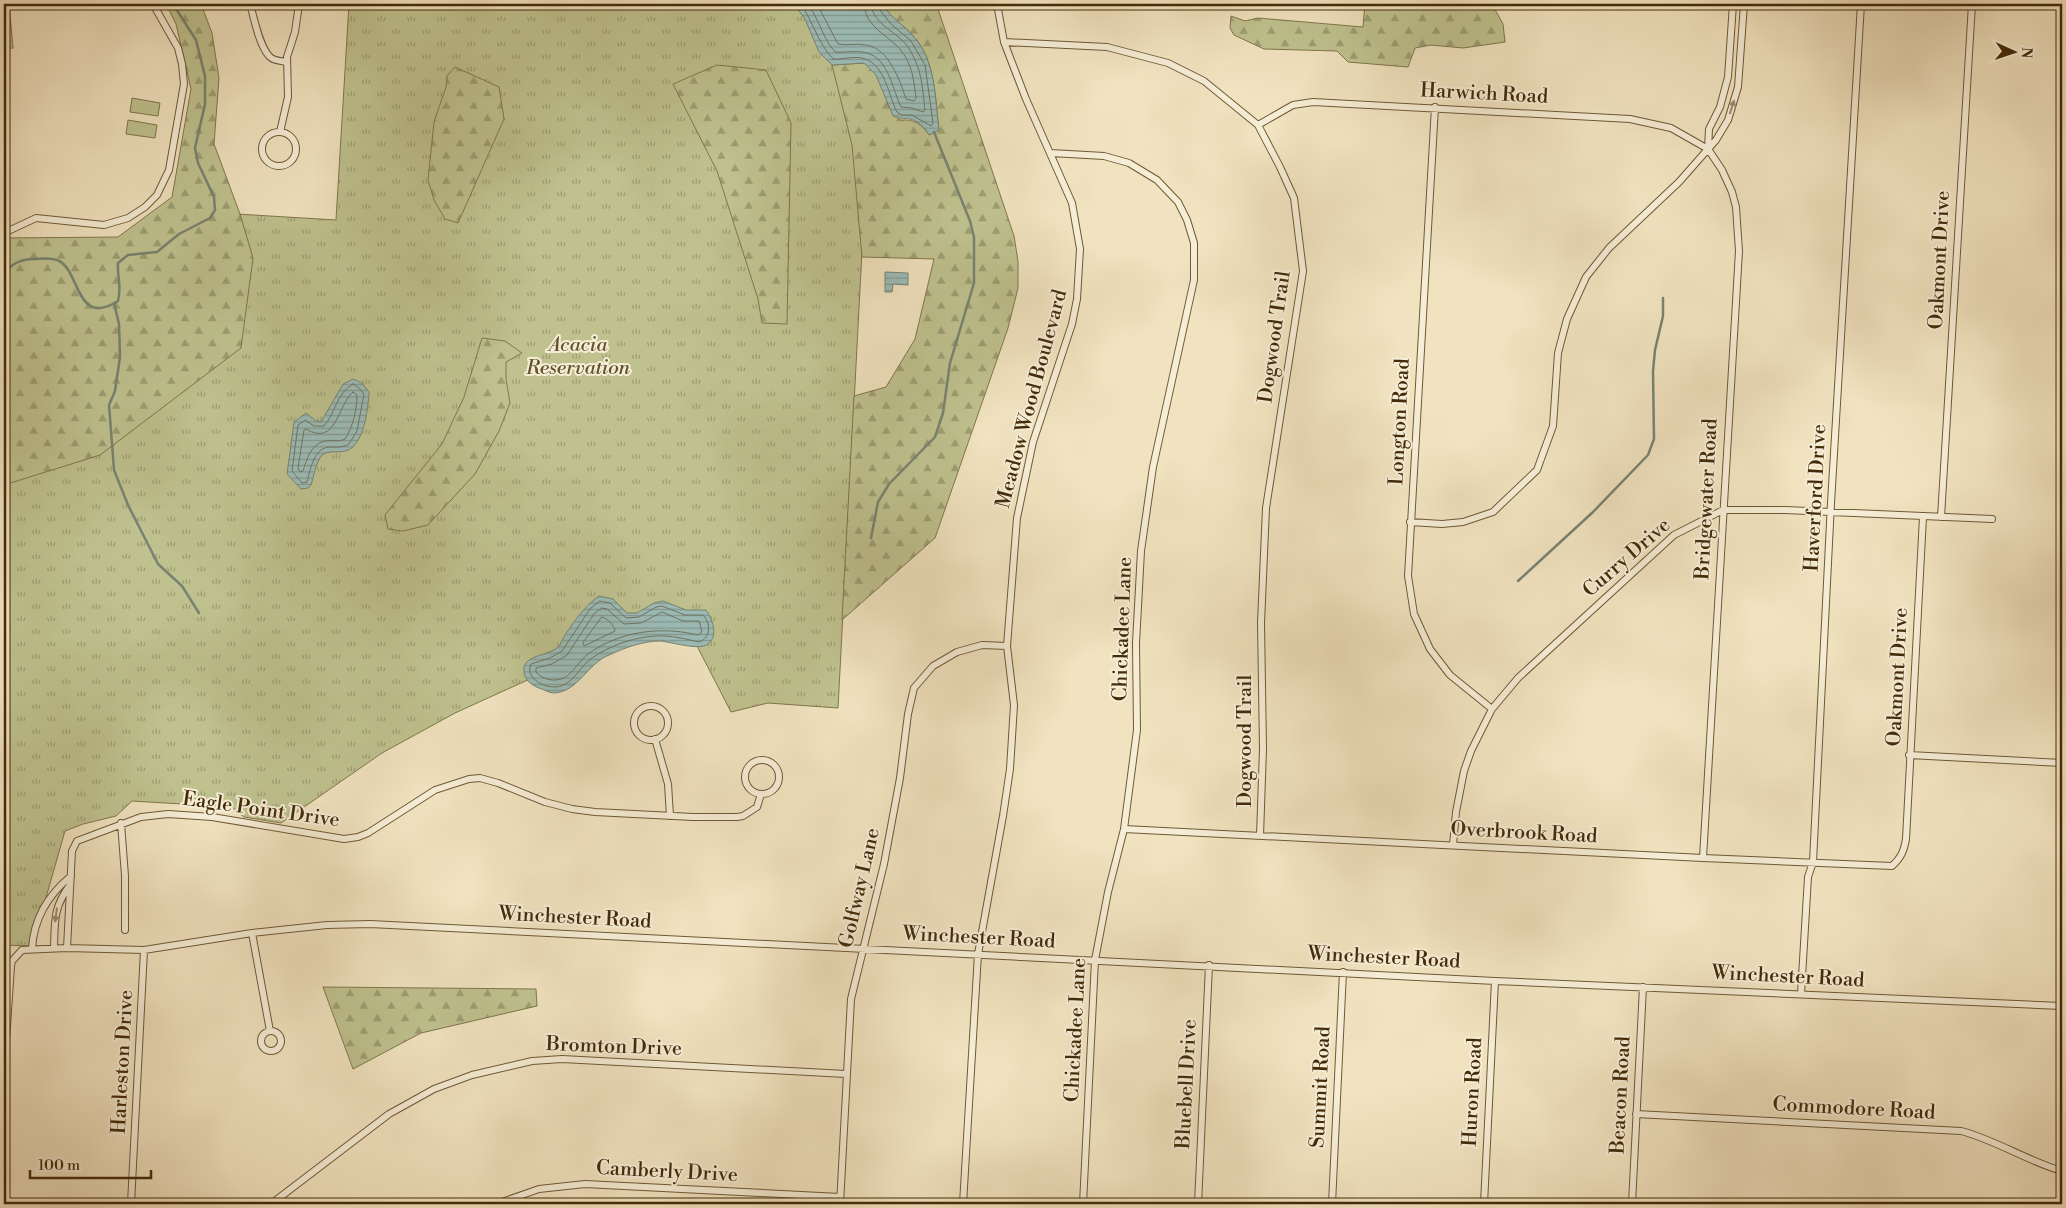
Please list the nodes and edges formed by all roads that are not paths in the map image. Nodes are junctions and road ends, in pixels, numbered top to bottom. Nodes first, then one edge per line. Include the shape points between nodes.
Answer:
1 (153, 4) edge
2 (250, 4) edge
3 (299, 4) edge
4 (997, 4) edge
5 (1733, 4) edge
6 (1744, 4) edge
7 (1861, 4) edge
8 (1972, 4) edge
9 (1004, 42) junction
10 (287, 62) junction
11 (1435, 107) junction
12 (1258, 125) junction
13 (280, 132) junction
14 (1708, 149) junction
15 (1051, 153) junction
16 (4, 233) edge
17 (1723, 510) junction
18 (1831, 512) junction
19 (1923, 517) junction
20 (1941, 517) junction
21 (1992, 519) dead end
22 (1410, 522) junction
23 (1007, 646) junction
24 (1492, 709) junction
25 (655, 739) junction
26 (1910, 755) junction
27 (2062, 763) edge
28 (761, 794) junction
29 (670, 816) junction
30 (121, 823) junction
31 (1124, 829) junction
32 (1260, 836) junction
33 (1906, 839) joint
34 (1453, 845) junction
35 (1703, 858) junction
36 (1813, 862) junction
37 (70, 876) junction
38 (70, 885) junction
39 (125, 930) dead end
40 (252, 933) junction
41 (32, 948) junction
42 (54, 948) junction
43 (67, 948) junction
44 (864, 949) junction
45 (144, 950) junction
46 (978, 954) junction
47 (1095, 960) junction
48 (1209, 965) junction
49 (1343, 972) junction
50 (1495, 981) junction
51 (1643, 986) junction
52 (1801, 994) junction
53 (2062, 1006) edge
54 (270, 1031) dead end
55 (4, 1071) edge
56 (846, 1074) junction
57 (1636, 1114) junction
58 (2062, 1170) edge
59 (840, 1201) edge
60 (131, 1204) edge
61 (271, 1204) edge
62 (496, 1204) edge
63 (963, 1204) edge
64 (1083, 1204) edge
65 (1198, 1204) edge
66 (1332, 1204) edge
67 (1484, 1204) edge
68 (1632, 1204) edge

1 - 16 street via 178,48 184,84 169,170 157,195 128,218 104,225 36,218
2 - 10 street via 268,56
3 - 10 street
4 - 9 street, Meadow Wood Boulevard
5 - 14 street via 1728,77 1710,129
14 -> 6 street via 1728,120 1738,87
7 - 18 street, Haverford Drive
8 - 20 street, Oakmont Drive
9 - 12 street, Dogwood Trail via 1107,47 1168,62 1204,82
9 - 15 street, Meadow Wood Boulevard
10 - 13 street via 288,97
11 - 12 street, Harwich Road via 1313,102 1293,105
11 - 14 street, Harwich Road via 1650,122 1671,128
11 - 22 street, Longton Road
12 - 32 street, Dogwood Trail via 1294,198 1303,271 1266,508 1261,623 1263,749
13 - 13 street via 290,136 296,146 294,157 280,166 270,163 262,149 266,139
14 - 17 street, Bridgewater Road via 1732,192 1739,227
14 - 22 street via 1679,182 1608,248 1586,277 1567,319 1558,354 1553,426 1537,470 1493,512 1464,522
15 - 23 street, Meadow Wood Boulevard via 1072,203 1080,249 1077,299 1034,442 1017,518
15 - 31 street, Chickadee Lane via 1104,156 1129,163 1156,180 1178,202 1194,243 1194,280 1153,467 1141,551 1136,644 1137,730
17 - 18 street, Curry Drive
17 - 24 street, Curry Drive via 1674,535 1518,678
17 - 35 street, Bridgewater Road
18 - 19 street, Curry Drive
18 - 36 street, Haverford Drive
19 - 20 street, Curry Drive
19 - 26 street, Oakmont Drive
20 - 21 street, Curry Drive
22 - 24 street, Longton Road via 1408,576 1414,614 1430,649 1450,675
23 - 44 street, Golfway Lane via 982,645 957,652 933,666 914,688 884,864
23 - 46 street, Meadow Wood Boulevard via 1014,705 1010,769
24 - 34 street, Curry Drive via 1470,751 1464,771
25 - 25 street via 666,730 667,719 661,709 648,706 638,713 635,728 643,737
25 - 29 street via 668,784
26 - 27 street
26 - 33 street, Oakmont Drive
28 - 28 street, Eagle Point Drive via 773,790 779,779 775,766 766,761 753,764 746,775 749,788
28 - 29 street, Eagle Point Drive via 757,807 743,816
29 - 30 street, Eagle Point Drive via 572,809 480,778 435,790 358,837 344,838 212,817 168,814 141,816
30 - 37 street, Eagle Point Drive via 77,840 72,851
30 - 39 street via 126,876
31 - 32 street, Overbrook Road
31 - 47 street, Chickadee Lane
32 - 34 street, Overbrook Road
33 - 36 street, Overbrook Road via 1899,860 1892,866
34 - 35 street, Overbrook Road
35 - 36 street, Overbrook Road
36 - 52 street, Haverford Drive via 1808,877
37 - 38 street, Eagle Point Drive
37 - 41 street via 43,905
38 -> 42 street via 56,911
38 - 43 street, Eagle Point Drive
40 - 44 street, Winchester Road via 370,924
40 - 45 street, Winchester Road
40 - 54 street
41 - 42 street, Winchester Road
41 - 55 street via 20,951 12,961
42 - 43 street, Winchester Road
43 - 45 street, Winchester Road
44 - 46 street, Winchester Road
44 - 56 street, Golfway Lane via 852,999
45 - 60 street, Harleston Drive
46 - 47 street, Winchester Road
46 - 63 street, Meadow Wood Boulevard
47 - 48 street, Winchester Road
47 - 64 street, Chickadee Lane
48 - 49 street, Winchester Road
48 - 65 street, Bluebell Drive
49 - 50 street, Winchester Road
49 - 66 street, Summit Road
50 - 51 street, Winchester Road
50 - 67 street, Huron Road
51 - 52 street, Winchester Road
51 - 57 street, Beacon Road
52 - 53 street, Winchester Road
56 - 59 street, Golfway Lane
56 - 61 street, Bromton Drive via 562,1059 532,1061 472,1075 434,1089 389,1114
57 - 58 street, Commodore Road via 1961,1131
57 - 68 street, Beacon Road
59 - 62 street, Camberly Drive via 585,1184 538,1189

